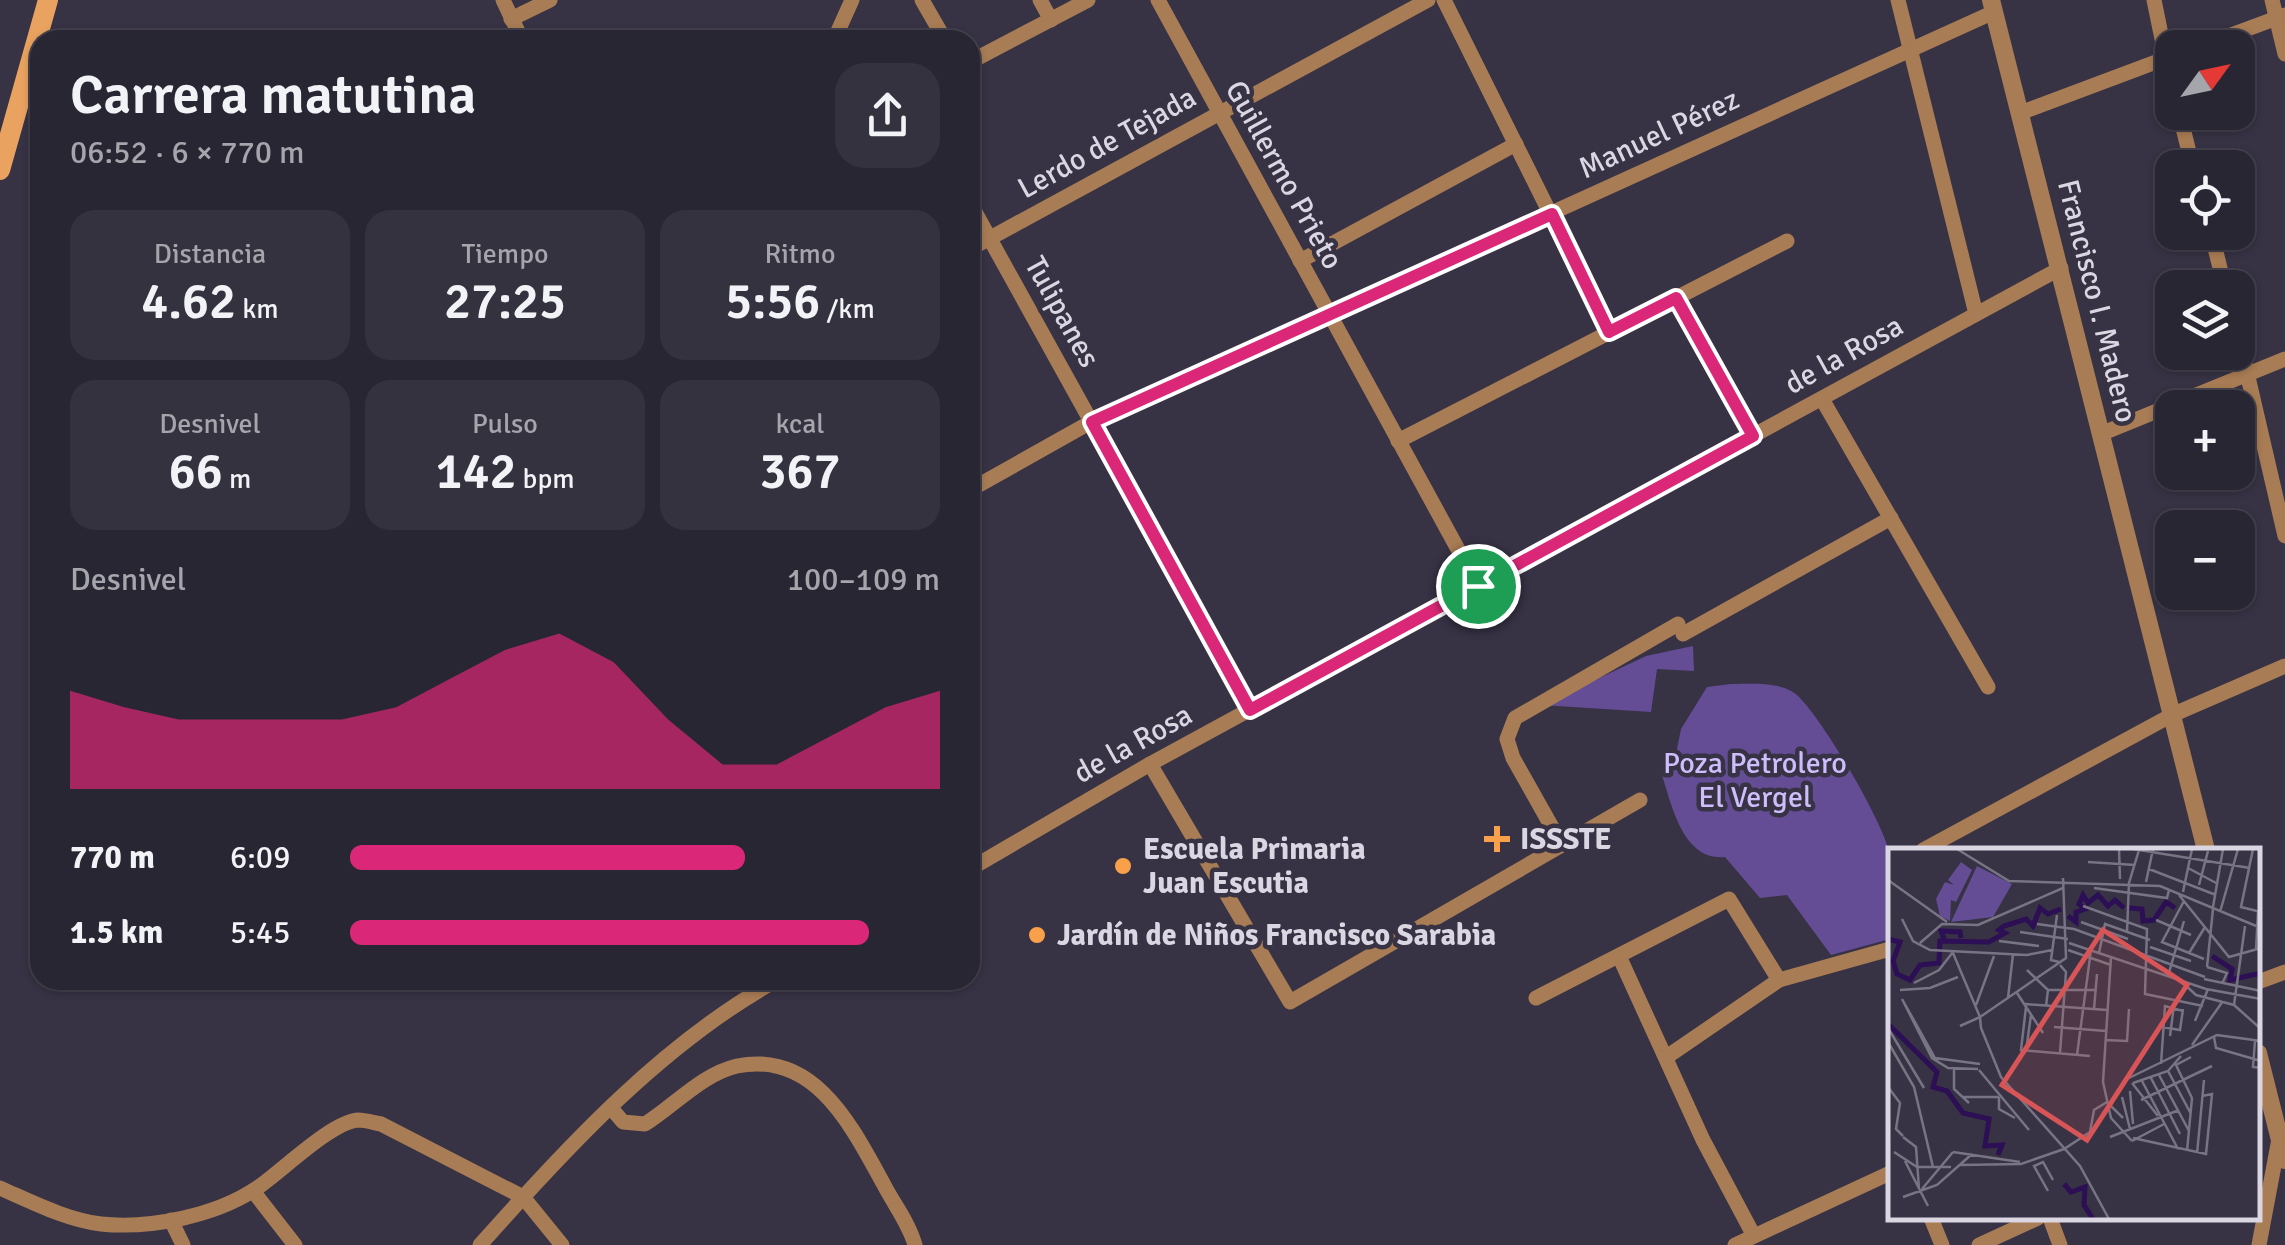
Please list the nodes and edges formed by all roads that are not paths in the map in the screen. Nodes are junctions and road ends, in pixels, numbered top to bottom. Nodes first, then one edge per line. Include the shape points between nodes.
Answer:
1 (48, 0) edge
2 (503, 0) edge
3 (550, 0) edge
4 (852, 0) edge
5 (922, 0) edge
6 (1040, 0) edge
7 (1088, 0) edge
8 (1158, 0) edge
9 (1428, 0) edge
10 (1444, 0) edge
11 (1898, 0) edge
12 (2154, 0) edge
13 (2272, 0) edge
14 (1992, 6) edge
15 (2280, 16) edge
16 (511, 19) junction
17 (1051, 20) junction
18 (40, 30) edge
19 (517, 30) edge
20 (838, 30) edge
21 (939, 30) edge
22 (2162, 30) edge
23 (2243, 30) edge
24 (1909, 50) junction
25 (2285, 54) edge
26 (980, 57) edge
27 (2155, 63) edge
28 (30, 64) edge
29 (1219, 113) junction
30 (2020, 113) junction
31 (1516, 144) junction
32 (0, 170) edge
33 (1552, 214) junction
34 (980, 220) edge
35 (990, 238) junction
36 (1787, 241) dead end
37 (980, 244) edge
38 (1300, 261) junction
39 (2061, 268) junction
40 (1676, 298) junction
41 (1329, 314) junction
42 (1976, 314) junction
43 (1609, 332) junction
44 (2285, 359) edge
45 (2247, 370) edge
46 (2248, 375) junction
47 (1822, 398) junction
48 (1092, 422) junction
49 (2103, 433) junction
50 (1753, 436) junction
51 (1398, 441) junction
52 (980, 484) edge
53 (1891, 518) junction
54 (2285, 536) edge
55 (1478, 586) junction
56 (2285, 666) edge
57 (1988, 687) dead end
58 (1250, 710) junction
59 (2172, 715) junction
60 (1150, 764) junction
61 (1640, 800) dead end
62 (1562, 846) junction
63 (1927, 848) edge
64 (2205, 848) edge
65 (980, 862) edge
66 (1888, 950) edge
67 (1619, 956) junction
68 (2285, 972) edge
69 (1779, 980) junction
70 (2260, 981) edge
71 (761, 990) edge
72 (1536, 998) dead end
73 (1668, 1056) junction
74 (2260, 1062) edge
75 (612, 1109) junction
76 (2279, 1139) junction
77 (2285, 1160) edge
78 (1888, 1173) edge
79 (0, 1188) edge
80 (253, 1191) junction
81 (523, 1196) junction
82 (170, 1220) junction
83 (1932, 1220) edge
84 (2034, 1220) edge
85 (2051, 1220) edge
86 (1754, 1236) junction
87 (183, 1245) edge
88 (295, 1245) edge
89 (480, 1245) edge
90 (562, 1245) edge
91 (915, 1245) edge
92 (1734, 1245) edge
93 (1942, 1245) edge
94 (1979, 1245) edge
95 (2060, 1245) edge
96 (2260, 1245) edge

1 - 18 main road
2 - 16 street
3 - 16 street
4 - 20 street
5 - 21 street
6 - 17 street
7 - 17 street
8 - 29 street, Guillermo Prieto
9 - 29 street, Lerdo de Tejada
10 - 31 street
11 - 24 street
12 - 22 street
13 - 15 street
14 - 24 street, Manuel Pérez
14 - 30 street, Francisco I. Madero
15 - 23 street
15 - 25 street
16 - 19 street
17 - 26 street
24 - 33 street, Manuel Pérez
24 - 42 street
27 - 30 street
28 - 32 main road
29 - 35 street, Lerdo de Tejada
29 - 38 street, Guillermo Prieto
30 - 39 street, Francisco I. Madero
31 - 33 street
31 - 38 street
33 - 41 street, Manuel Pérez
33 - 43 street
34 - 35 street, Tulipanes
35 - 37 street, Lerdo de Tejada
35 - 48 street, Tulipanes
36 - 40 street
38 - 41 street, Guillermo Prieto
39 - 42 street, de la Rosa
39 - 49 street, Francisco I. Madero
40 - 43 street
40 - 50 street
41 - 48 street, Manuel Pérez
41 - 51 street, Guillermo Prieto
42 - 47 street, de la Rosa
43 - 51 street
44 - 46 street
45 - 46 street
46 - 49 street
46 - 54 street
47 - 50 street, de la Rosa
47 - 53 street
48 - 52 street, Manuel Pérez
48 - 58 street, Tulipanes
49 - 59 street, Francisco I. Madero
50 - 55 street, de la Rosa
51 - 55 street, Guillermo Prieto
53 - 57 street
53 - 62 street via 1514,718 1507,739 1512,758
55 - 58 street, de la Rosa
56 - 59 street
58 - 60 street, de la Rosa
59 - 63 street
59 - 64 street, Francisco I. Madero
60 - 62 street via 1290,1002
60 - 65 street, de la Rosa
61 - 62 street
66 - 69 street
67 - 69 street via 1729,899
67 - 72 street
67 - 73 street
68 - 70 street
69 - 73 street
71 - 75 street via 702,1026
73 - 86 street
74 - 76 street
75 - 81 street
75 - 91 street via 624,1122 645,1124 737,1066 764,1065 802,1076 825,1091 851,1126
76 - 77 street
76 - 96 street
78 - 86 street
79 - 82 street via 102,1224
80 - 81 street via 357,1120 381,1124
80 - 82 street
80 - 88 street
81 - 89 street
81 - 90 street
82 - 87 street
83 - 93 street
84 - 94 street
85 - 95 street
86 - 92 street

